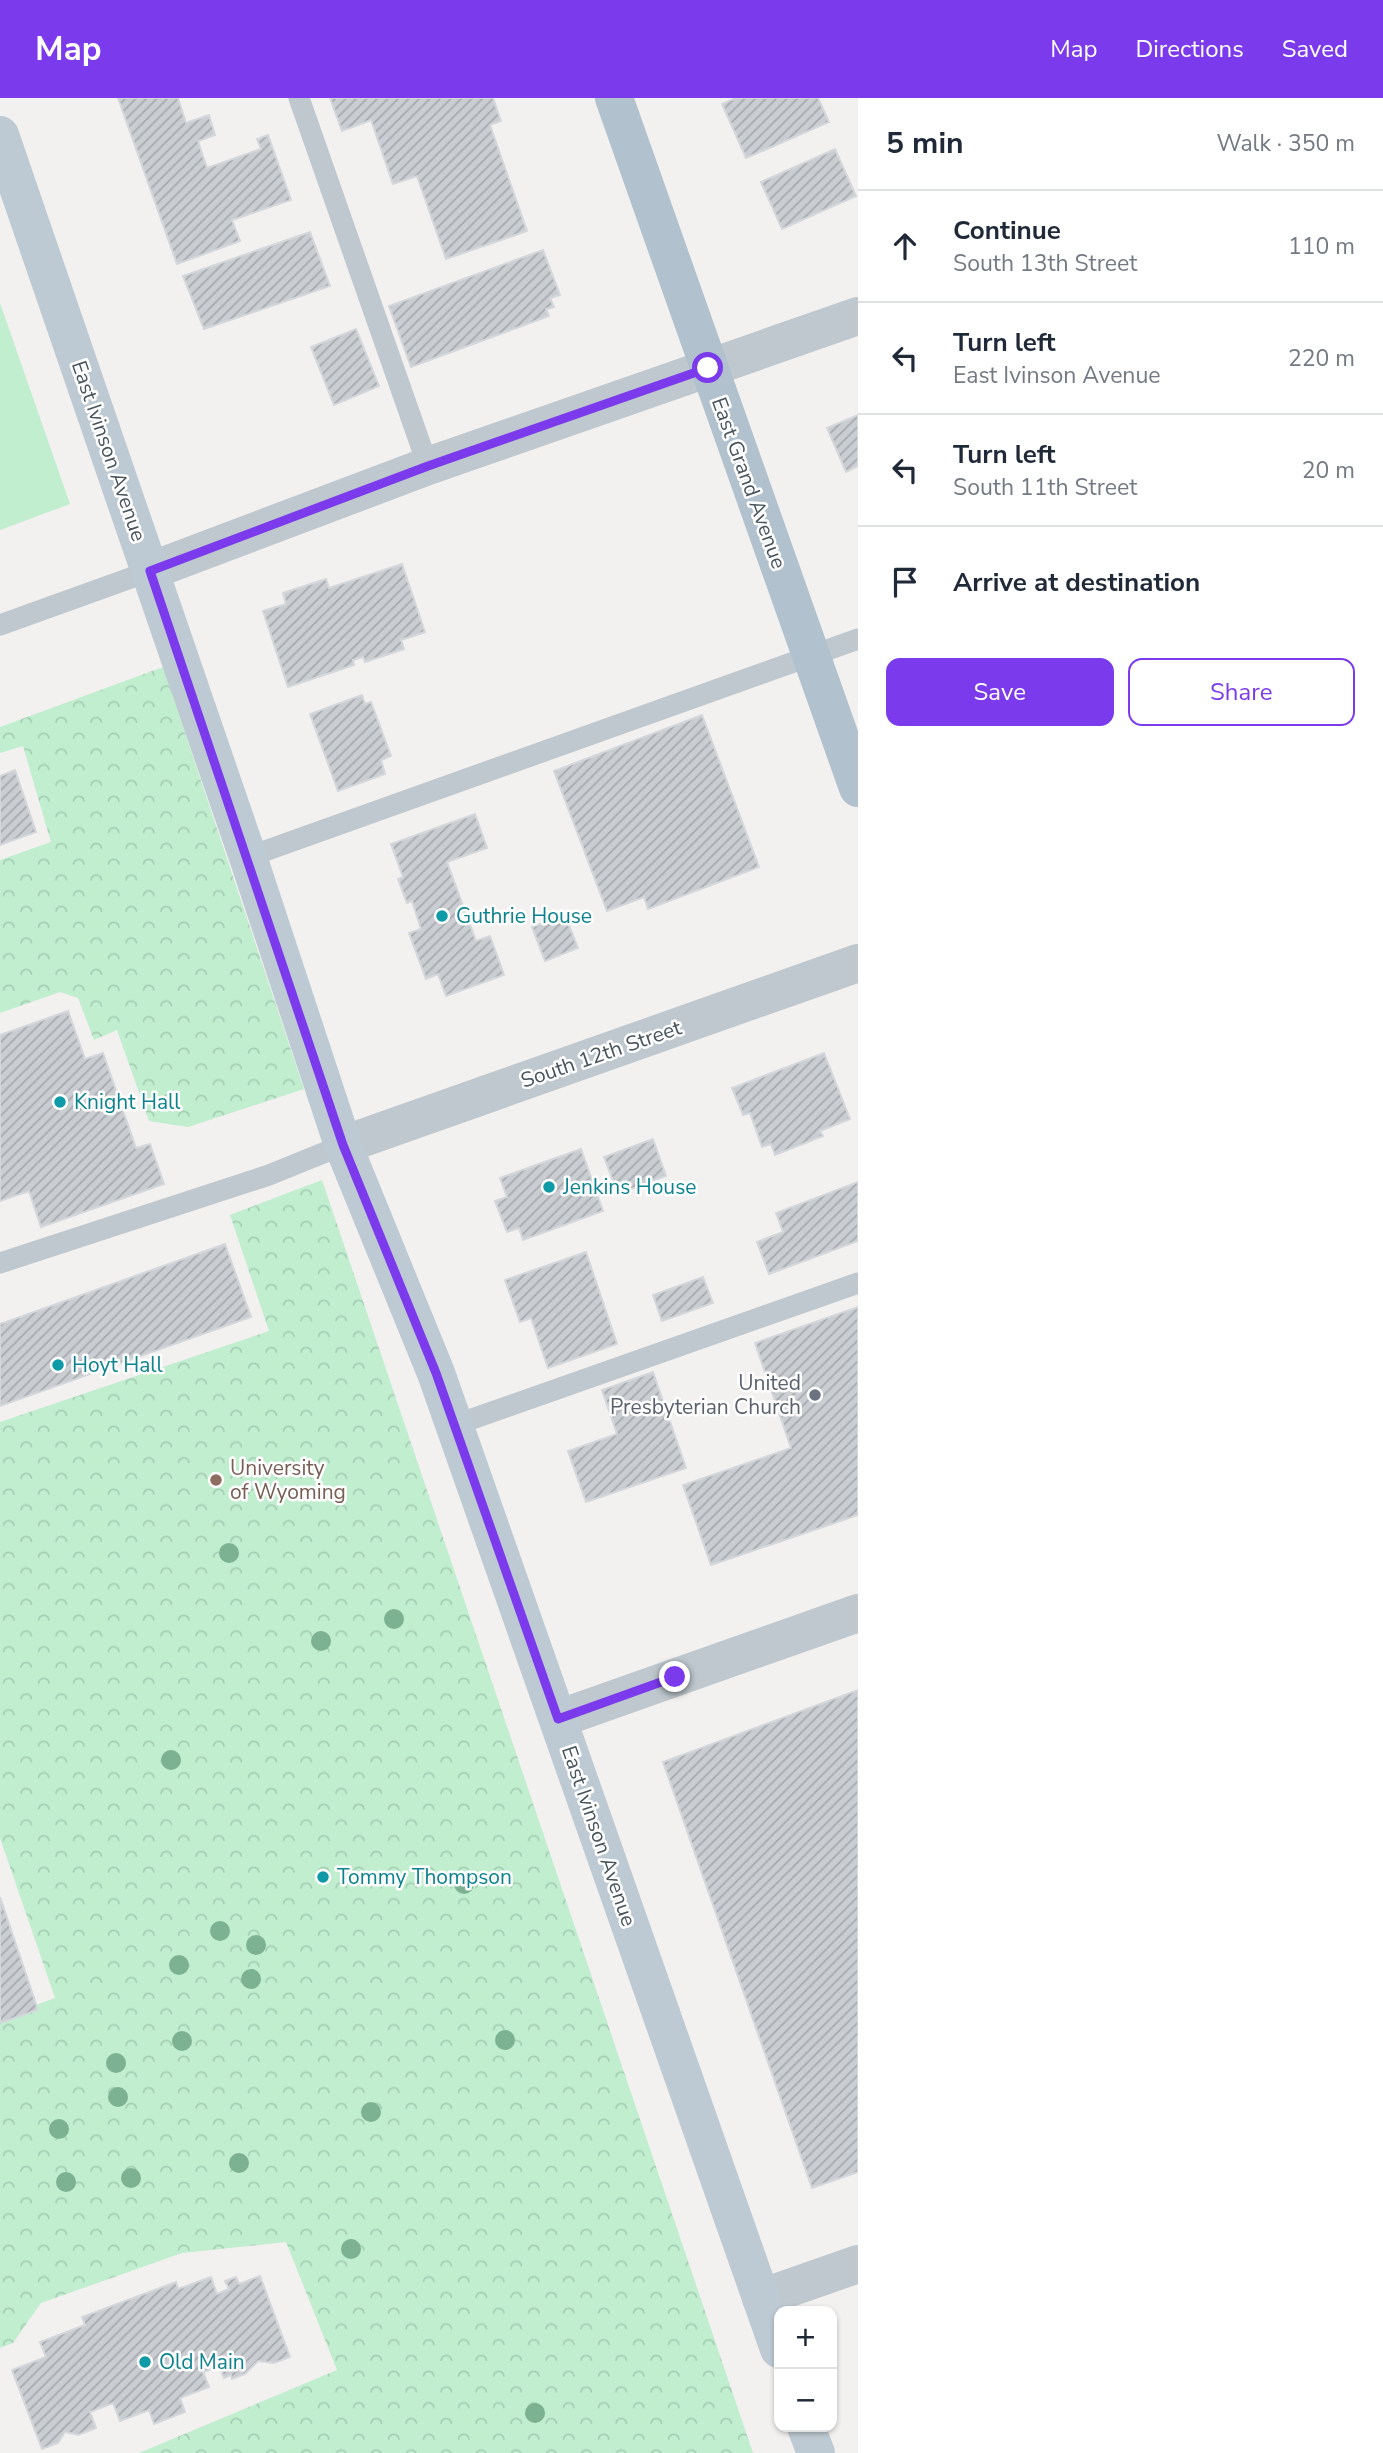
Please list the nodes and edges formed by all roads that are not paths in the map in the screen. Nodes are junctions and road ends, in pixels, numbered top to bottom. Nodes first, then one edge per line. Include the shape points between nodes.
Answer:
1 (299, 98) edge
2 (614, 98) edge
3 (0, 135) edge
4 (858, 316) edge
5 (708, 368) junction
6 (428, 466) junction
7 (150, 571) junction
8 (0, 625) edge
9 (858, 639) edge
10 (812, 656) junction
11 (858, 788) edge
12 (248, 856) junction
13 (858, 963) edge
14 (343, 1145) junction
15 (0, 1263) edge
16 (858, 1283) edge
17 (455, 1425) junction
18 (858, 1613) edge
19 (558, 1719) junction
20 (858, 2264) edge
21 (761, 2298) junction
22 (774, 2335) edge
23 (808, 2432) edge
24 (816, 2453) edge

1 - 6 lane
2 - 5 main road, East Grand Avenue
3 - 7 street, East Ivinson Avenue
4 - 5 street
5 - 6 street
5 - 10 main road, East Grand Avenue
6 - 7 street
7 - 8 lane
7 - 12 street, East Ivinson Avenue
9 - 10 lane
10 - 11 main road, East Grand Avenue
10 - 12 lane
12 - 14 street, East Ivinson Avenue
13 - 14 street, South 12th Street
14 - 15 lane via 269,1175
14 - 17 street, East Ivinson Avenue
16 - 17 lane
17 - 19 street, East Ivinson Avenue
18 - 19 street
19 - 21 street, East Ivinson Avenue
20 - 21 street
21 - 22 street, East Ivinson Avenue
23 - 24 street

